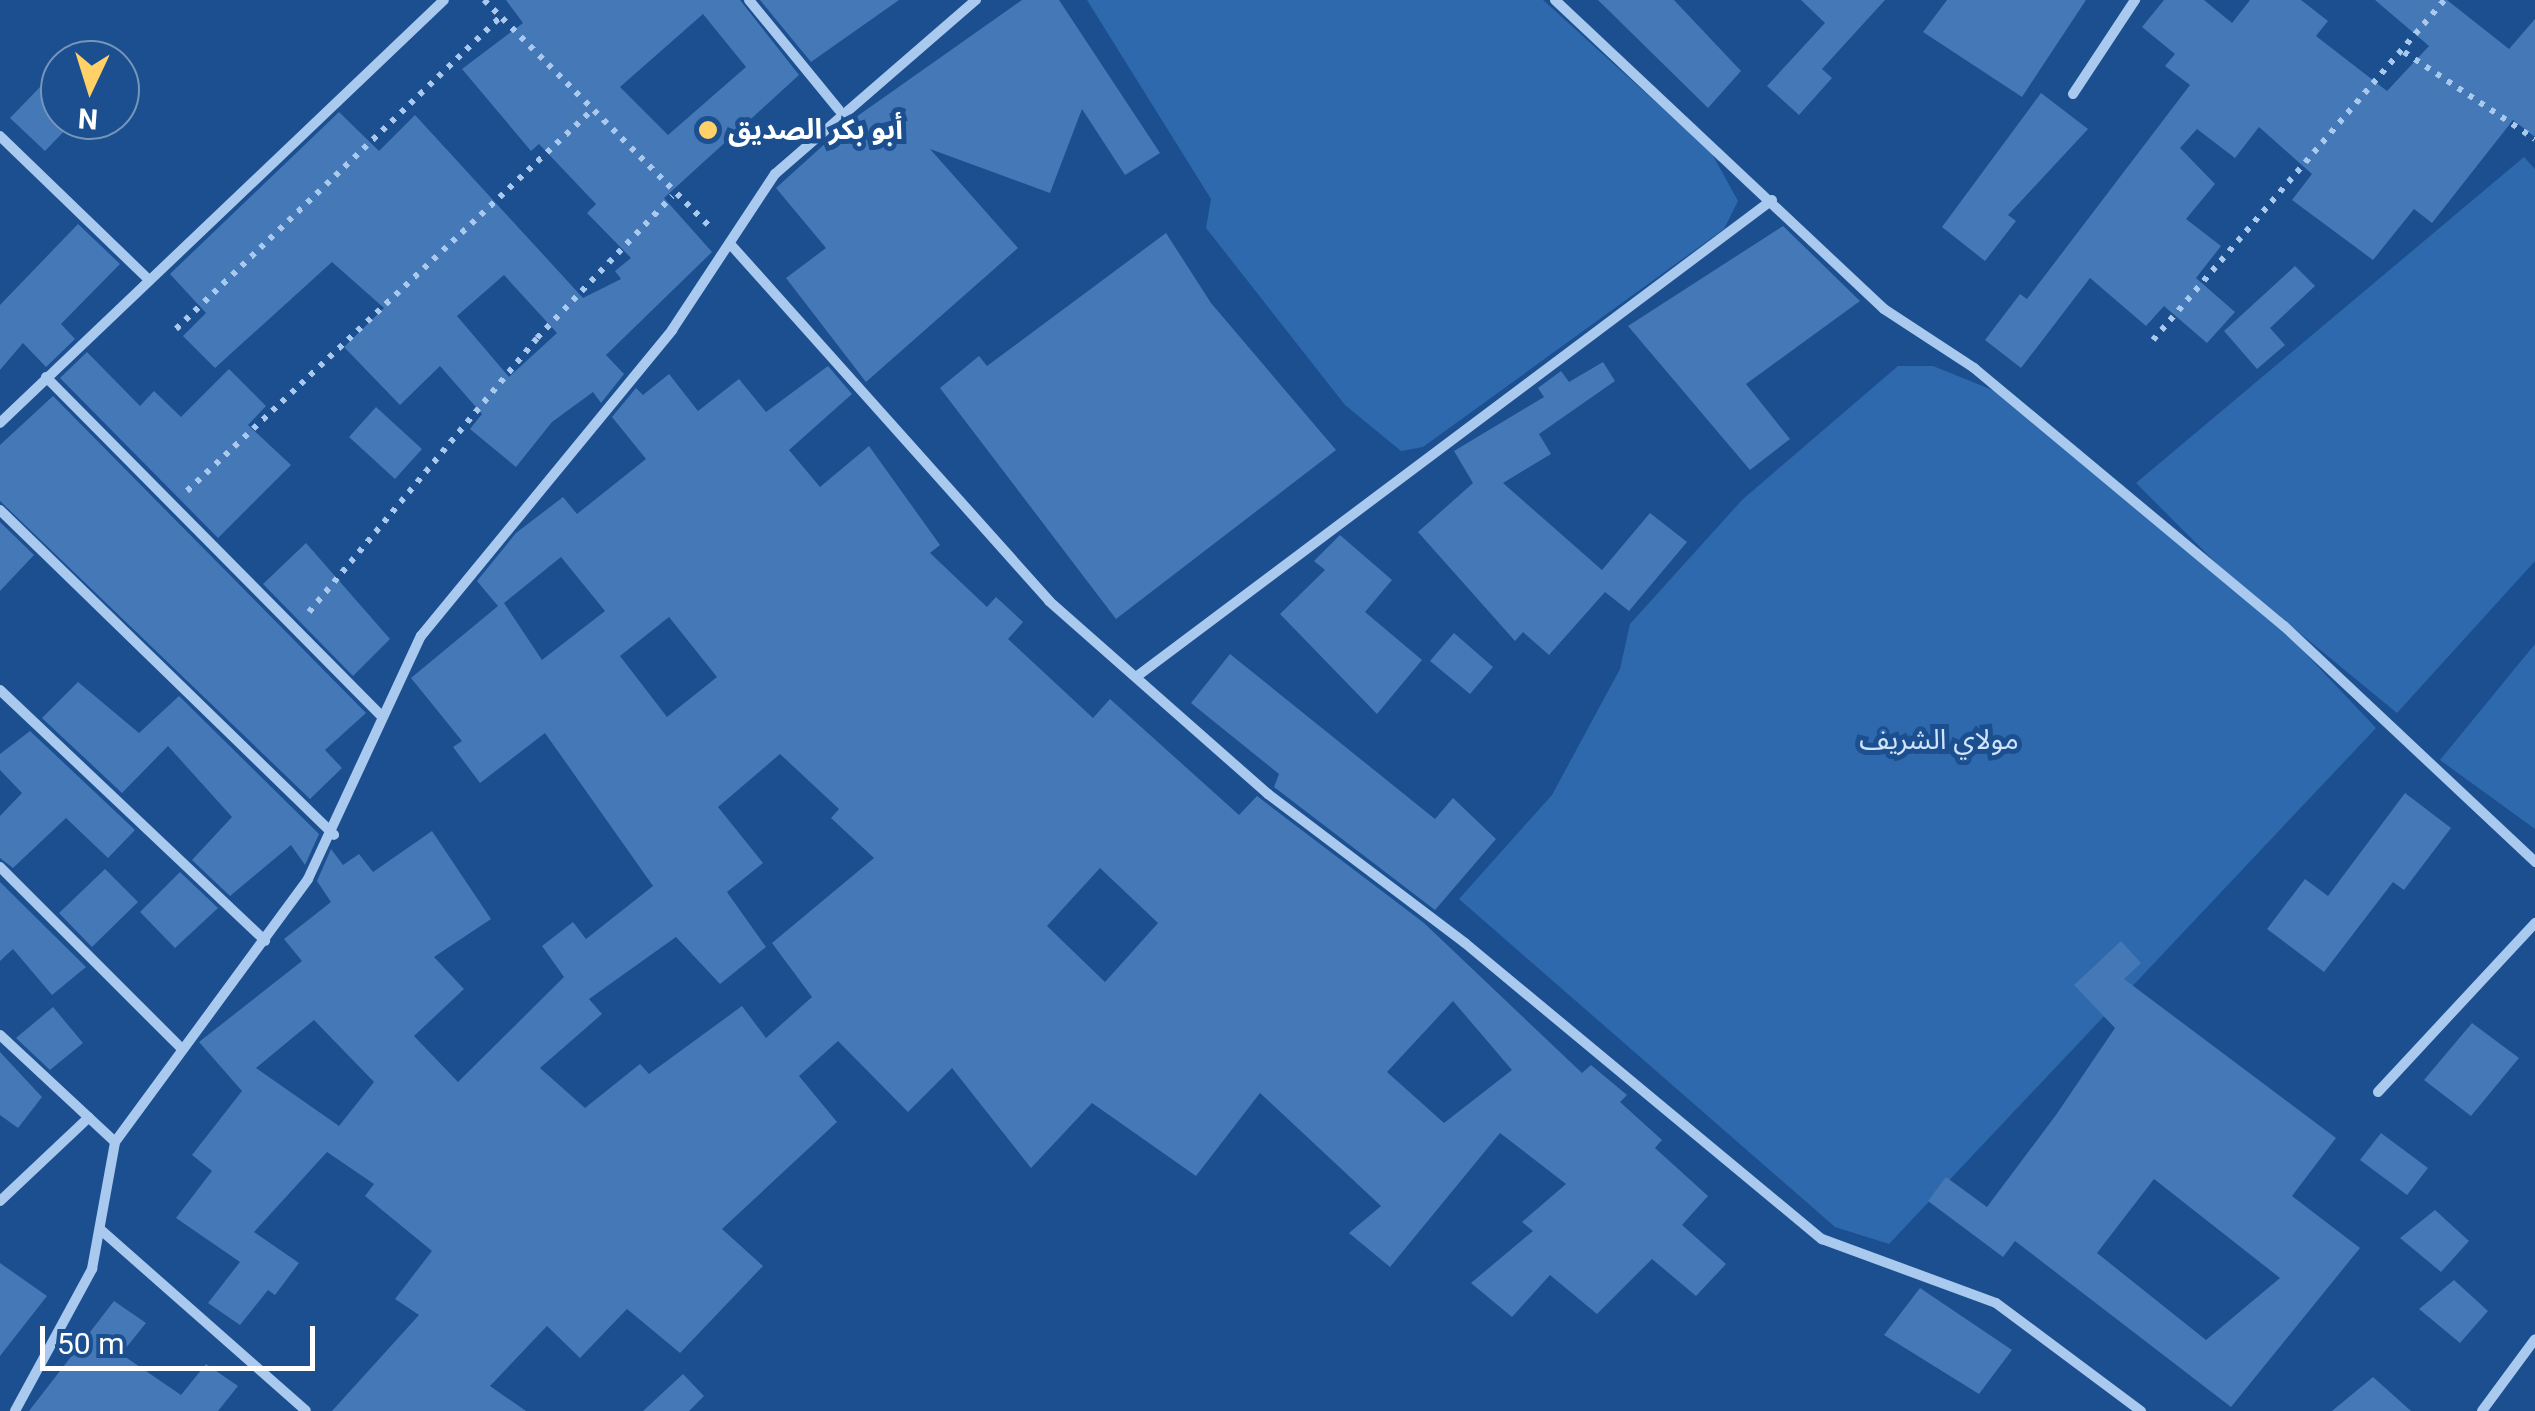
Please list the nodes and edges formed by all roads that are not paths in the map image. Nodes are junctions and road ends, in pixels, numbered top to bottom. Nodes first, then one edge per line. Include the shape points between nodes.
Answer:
1 (444, 0) edge
2 (749, 0) edge
3 (976, 0) edge
4 (1555, 0) edge
5 (2135, 0) edge
6 (2074, 94) dead end
7 (839, 110) junction
8 (0, 136) edge
9 (1772, 200) junction
10 (732, 246) junction
11 (146, 277) junction
12 (46, 376) junction
13 (0, 423) edge
14 (0, 510) edge
15 (1136, 677) junction
16 (0, 690) edge
17 (380, 715) junction
18 (334, 835) junction
19 (2535, 862) edge
20 (0, 866) edge
21 (2535, 923) edge
22 (265, 940) junction
23 (0, 1035) edge
24 (180, 1047) junction
25 (2378, 1092) dead end
26 (89, 1118) junction
27 (115, 1142) junction
28 (0, 1201) edge
29 (101, 1230) junction
30 (2535, 1339) edge
31 (15, 1411) edge
32 (306, 1411) edge
33 (2141, 1411) edge
34 (2482, 1411) edge

1 - 11 street
2 - 7 street
3 - 7 street
4 - 9 street
5 - 6 street
7 - 10 street via 775,174
8 - 11 street
9 - 15 street
9 - 19 street via 1884,308 1974,368 2284,626
10 - 15 street via 876,416 1049,600
10 - 17 street via 420,636
11 - 12 street
12 - 13 street
12 - 17 street
14 - 18 street
15 - 33 street via 1822,1239 1996,1303
16 - 22 street
17 - 18 street
18 - 22 street
20 - 24 street
21 - 25 street
22 - 24 street
23 - 26 street
24 - 27 street
26 - 27 street
26 - 28 street
27 - 29 street
29 - 31 street via 80,1301
29 - 32 street
30 - 34 street

